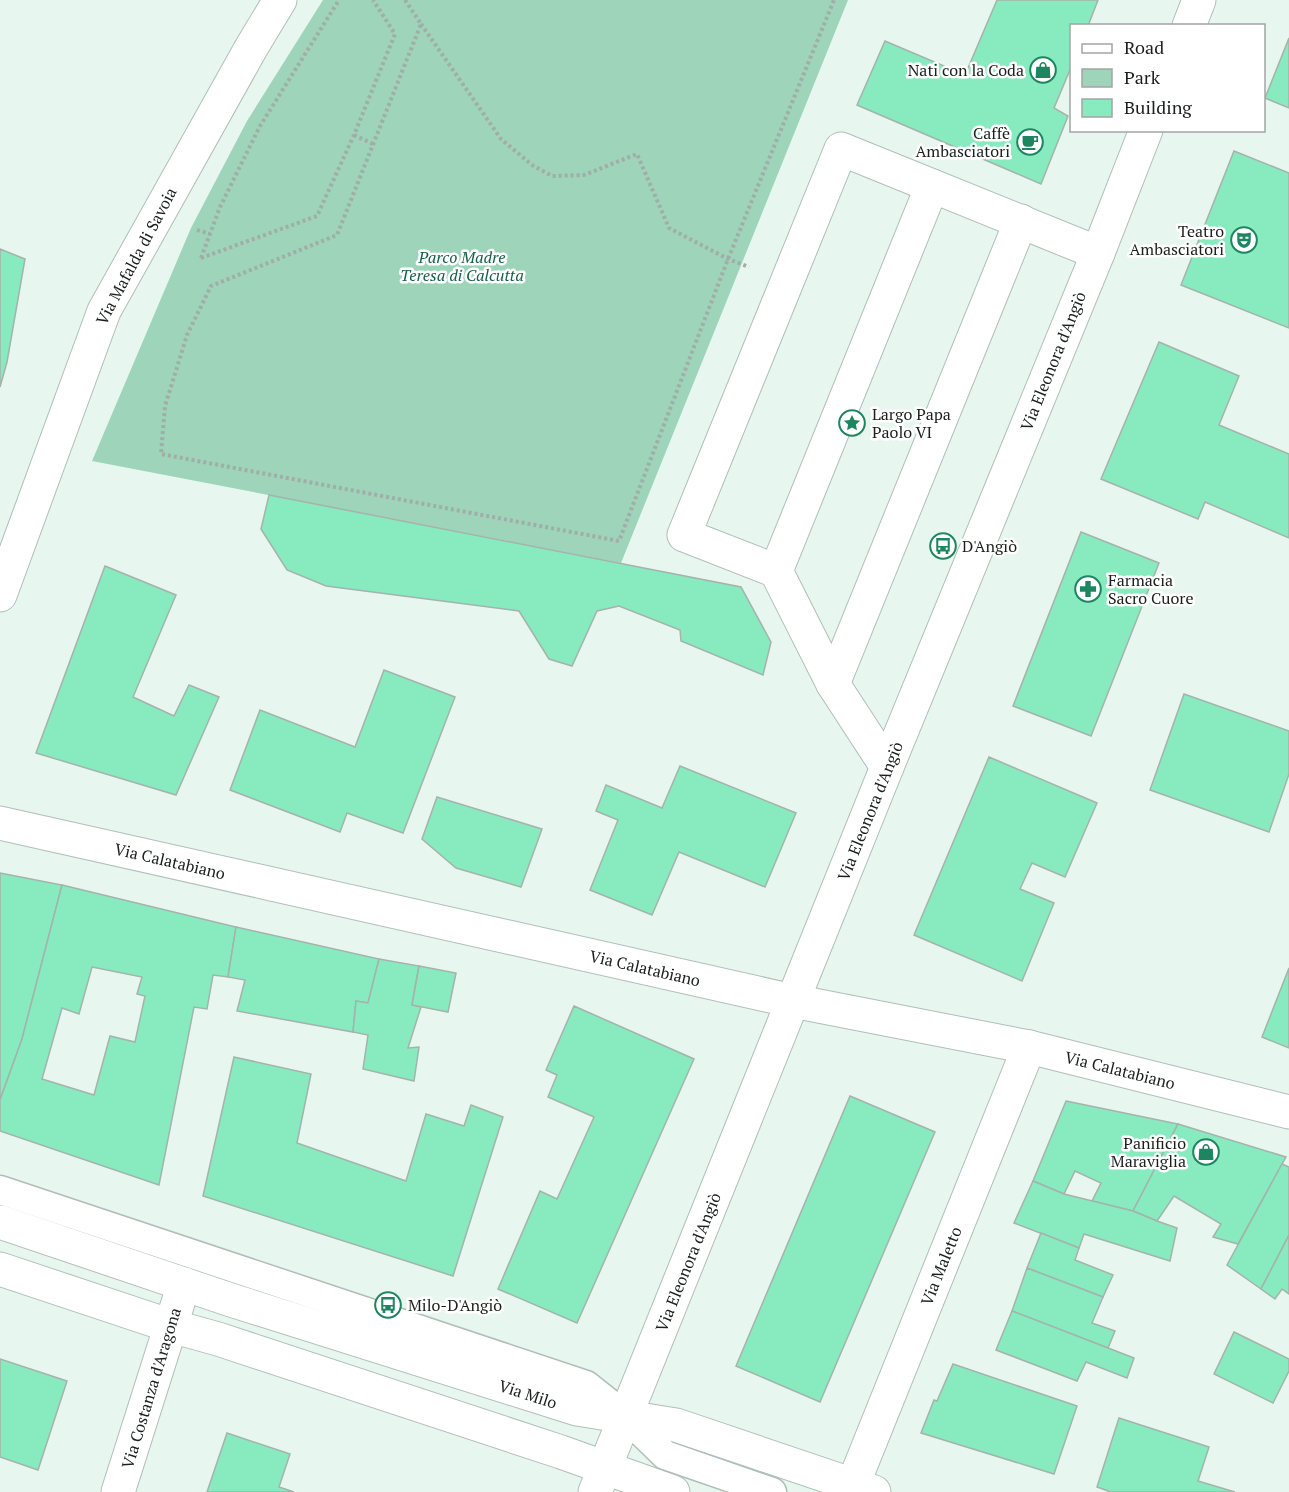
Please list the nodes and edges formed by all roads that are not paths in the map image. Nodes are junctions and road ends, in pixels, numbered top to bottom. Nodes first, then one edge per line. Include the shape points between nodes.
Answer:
1 (280, 0) edge
2 (1199, 0) edge
3 (1190, 24) edge
4 (1145, 132) edge
5 (933, 186) junction
6 (1021, 222) junction
7 (1098, 253) junction
8 (776, 571) junction
9 (0, 595) edge
10 (833, 684) junction
11 (887, 767) junction
12 (0, 823) edge
13 (793, 1001) junction
14 (1029, 1047) junction
15 (1289, 1112) edge
16 (0, 1190) edge
17 (0, 1222) edge
18 (0, 1269) edge
19 (184, 1284) junction
20 (171, 1326) junction
21 (625, 1416) junction
22 (600, 1480) edge
23 (859, 1490) edge
24 (118, 1492) edge
25 (673, 1492) edge
26 (772, 1492) edge

1 - 9 street, Via Mafalda di Savoia via 104,311
2 - 3 street
4 - 7 street, Via Eleonora d'Angiò
5 - 6 street
5 - 8 street
5 - 8 street via 841,149 796,259 684,535
6 - 7 street
6 - 10 street
7 - 11 street, Via Eleonora d'Angiò
8 - 10 street
10 - 11 street
11 - 13 street, Via Eleonora d'Angiò
12 - 13 street, Via Calatabiano
13 - 14 street, Via Calatabiano
13 - 21 street, Via Eleonora d'Angiò
14 - 15 street, Via Calatabiano
14 - 23 street, Via Maletto
16 - 21 lane via 586,1385
17 - 19 street, Via Milo
18 - 20 street
19 - 20 street, Via Costanza d'Aragona
19 - 21 street, Via Milo via 577,1409
20 - 22 street via 251,1350
20 - 24 street, Via Costanza d'Aragona
21 - 22 street, Via Eleonora d'Angiò
21 - 23 street, Via Milo via 676,1425
21 - 26 lane via 665,1455
22 - 25 street

